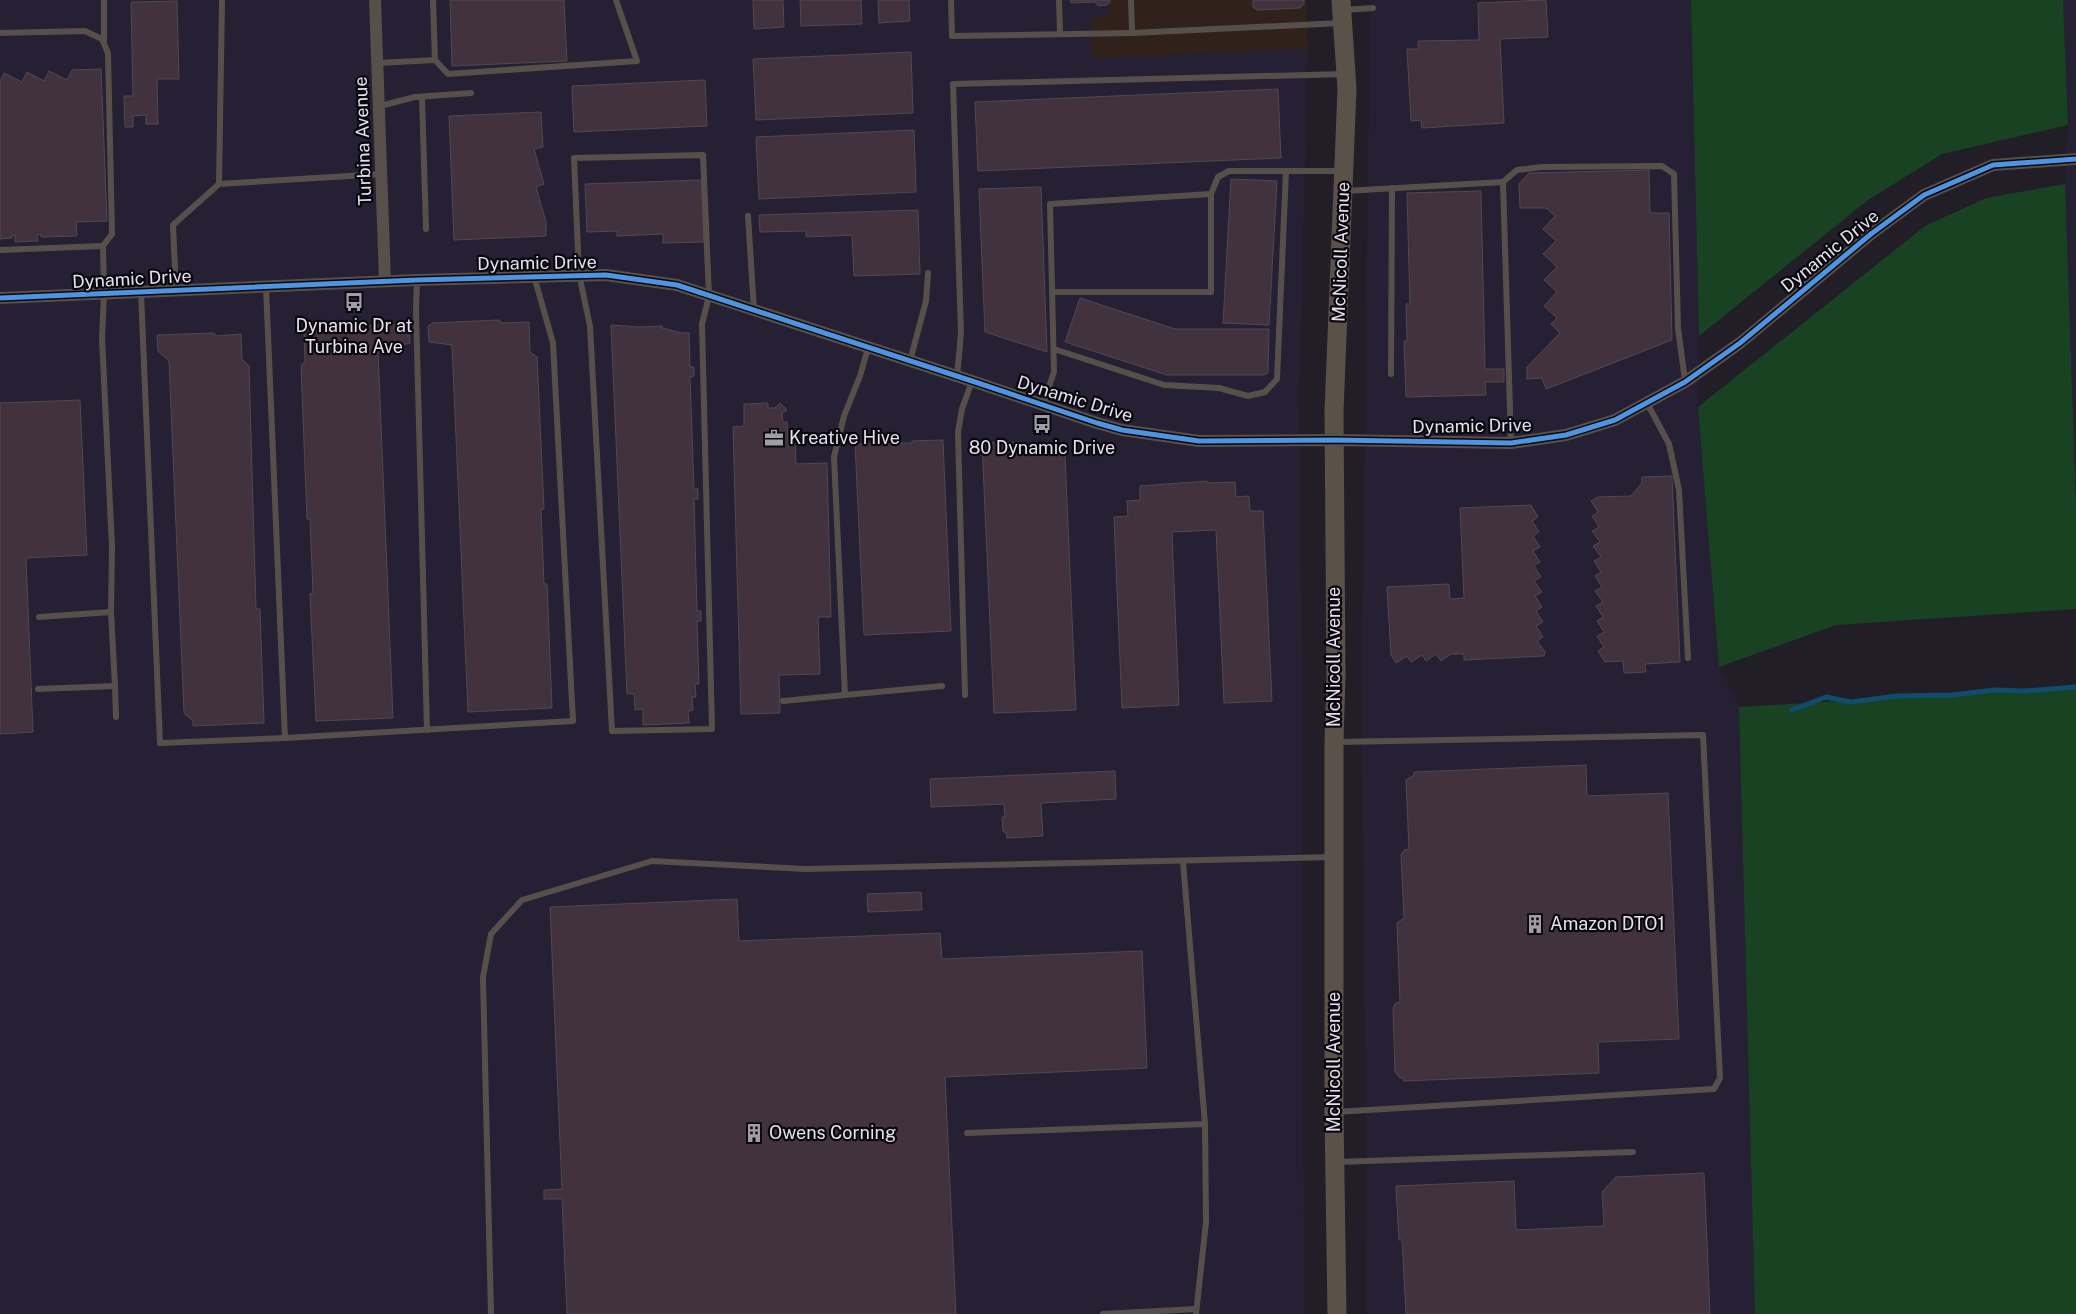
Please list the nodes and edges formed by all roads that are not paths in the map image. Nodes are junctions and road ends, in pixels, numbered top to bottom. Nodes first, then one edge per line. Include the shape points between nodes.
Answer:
1 (104, 0) edge
2 (222, 0) edge
3 (375, 0) edge
4 (433, 0) edge
5 (616, 0) edge
6 (951, 0) edge
7 (1059, 0) edge
8 (1131, 0) edge
9 (1373, 8) dead end
10 (1341, 11) edge
11 (0, 33) edge
12 (1132, 33) junction
13 (1060, 34) junction
14 (104, 43) junction
15 (435, 60) junction
16 (378, 63) junction
17 (1346, 74) junction
18 (471, 93) dead end
19 (422, 97) junction
20 (380, 106) junction
21 (2076, 159) edge
22 (1286, 171) junction
23 (1344, 171) junction
24 (382, 174) junction
25 (1503, 182) junction
26 (219, 184) junction
27 (1392, 188) junction
28 (1344, 191) junction
29 (1211, 194) junction
30 (748, 216) dead end
31 (426, 229) dead end
32 (102, 246) junction
33 (0, 250) edge
34 (928, 273) dead end
35 (579, 274) junction
36 (534, 276) junction
37 (416, 280) junction
38 (385, 281) junction
39 (266, 287) junction
40 (176, 290) junction
41 (1052, 292) junction
42 (141, 293) junction
43 (104, 294) junction
44 (709, 296) junction
45 (0, 298) edge
46 (754, 310) junction
47 (868, 348) junction
48 (1054, 349) junction
49 (910, 361) junction
50 (1391, 374) dead end
51 (956, 377) junction
52 (972, 380) junction
53 (1685, 382) junction
54 (1647, 403) junction
55 (1043, 404) junction
56 (1334, 440) junction
57 (1511, 443) junction
58 (112, 612) junction
59 (40, 617) dead end
60 (1688, 658) dead end
61 (115, 686) junction
62 (942, 686) dead end
63 (38, 689) dead end
64 (845, 695) junction
65 (965, 695) dead end
66 (783, 701) dead end
67 (116, 717) dead end
68 (427, 730) junction
69 (285, 738) junction
70 (1334, 742) junction
71 (1334, 857) junction
72 (1183, 862) junction
73 (1334, 1112) junction
74 (1205, 1124) junction
75 (967, 1133) dead end
76 (1633, 1152) dead end
77 (1334, 1162) junction
78 (1196, 1311) edge
79 (491, 1314) edge
80 (1103, 1314) edge
81 (1337, 1314) edge

1 - 14 lane
2 - 26 lane
3 - 16 street, Turbina Avenue
4 - 15 lane
5 - 15 lane via 638,61 448,74
6 - 13 lane via 952,36
7 - 13 lane
8 - 12 lane
9 - 10 lane
10 - 12 lane
10 - 17 main road, McNicoll Avenue
11 - 14 lane via 85,31
12 - 13 lane
14 - 32 lane via 108,53 112,234
15 - 16 lane
16 - 20 street, Turbina Avenue
17 - 23 main road, McNicoll Avenue
17 - 51 lane via 953,84 961,333
18 - 19 lane
19 - 20 lane
19 - 31 lane
20 - 24 street, Turbina Avenue
21 - 53 street, Dynamic Drive via 1993,165 1924,195
22 - 23 lane
22 - 29 lane via 1228,171 1218,178
22 - 48 lane via 1277,379 1265,392 1248,396 1219,388 1164,385
23 - 28 main road, McNicoll Avenue
24 - 26 lane
24 - 38 street, Turbina Avenue
25 - 27 lane
25 - 53 lane via 1517,170 1542,167 1662,166 1674,174 1678,328
25 - 57 lane
26 - 40 lane via 173,225
27 - 28 lane
27 - 50 lane
28 - 56 main road, McNicoll Avenue
29 - 41 lane via 1050,204
29 - 41 lane via 1211,292
30 - 46 lane
32 - 33 lane
32 - 43 lane
34 - 49 lane via 926,301
35 - 36 street, Dynamic Drive
35 - 44 street, Dynamic Drive via 677,285
35 - 44 lane via 574,158 703,154
35 - 44 lane via 590,326 612,731 712,729 702,324
36 - 37 street, Dynamic Drive
36 - 68 lane via 553,343 573,721
37 - 38 street, Dynamic Drive
37 - 68 lane
38 - 39 street, Dynamic Drive
39 - 40 street, Dynamic Drive
39 - 69 lane
40 - 42 street, Dynamic Drive
41 - 48 lane
42 - 43 street, Dynamic Drive
42 - 69 lane via 160,743
43 - 45 street, Dynamic Drive
43 - 58 lane via 102,338
44 - 46 street, Dynamic Drive
46 - 47 street, Dynamic Drive
47 - 49 street, Dynamic Drive
47 - 64 lane via 844,416 834,457
48 - 55 lane via 1054,372
49 - 51 street, Dynamic Drive
51 - 52 street, Dynamic Drive
52 - 55 street, Dynamic Drive
52 - 65 lane via 958,432
53 - 54 street, Dynamic Drive
54 - 57 street, Dynamic Drive via 1615,420 1566,435
54 - 60 lane via 1669,444 1679,490
55 - 56 street, Dynamic Drive via 1122,430 1199,442
56 - 57 street, Dynamic Drive
56 - 70 main road, McNicoll Avenue
58 - 59 lane
58 - 61 lane
61 - 63 lane
61 - 67 lane
62 - 64 lane
64 - 66 lane
68 - 69 lane
70 - 71 main road, McNicoll Avenue
70 - 73 lane via 1703,735 1720,1078 1714,1089
71 - 72 lane
71 - 73 main road, McNicoll Avenue
72 - 74 lane
72 - 79 lane via 805,869 652,861 522,900 491,934 483,977
73 - 77 main road, McNicoll Avenue
74 - 75 lane
74 - 78 lane via 1206,1222
76 - 77 lane
77 - 81 main road, McNicoll Avenue
78 - 80 lane

